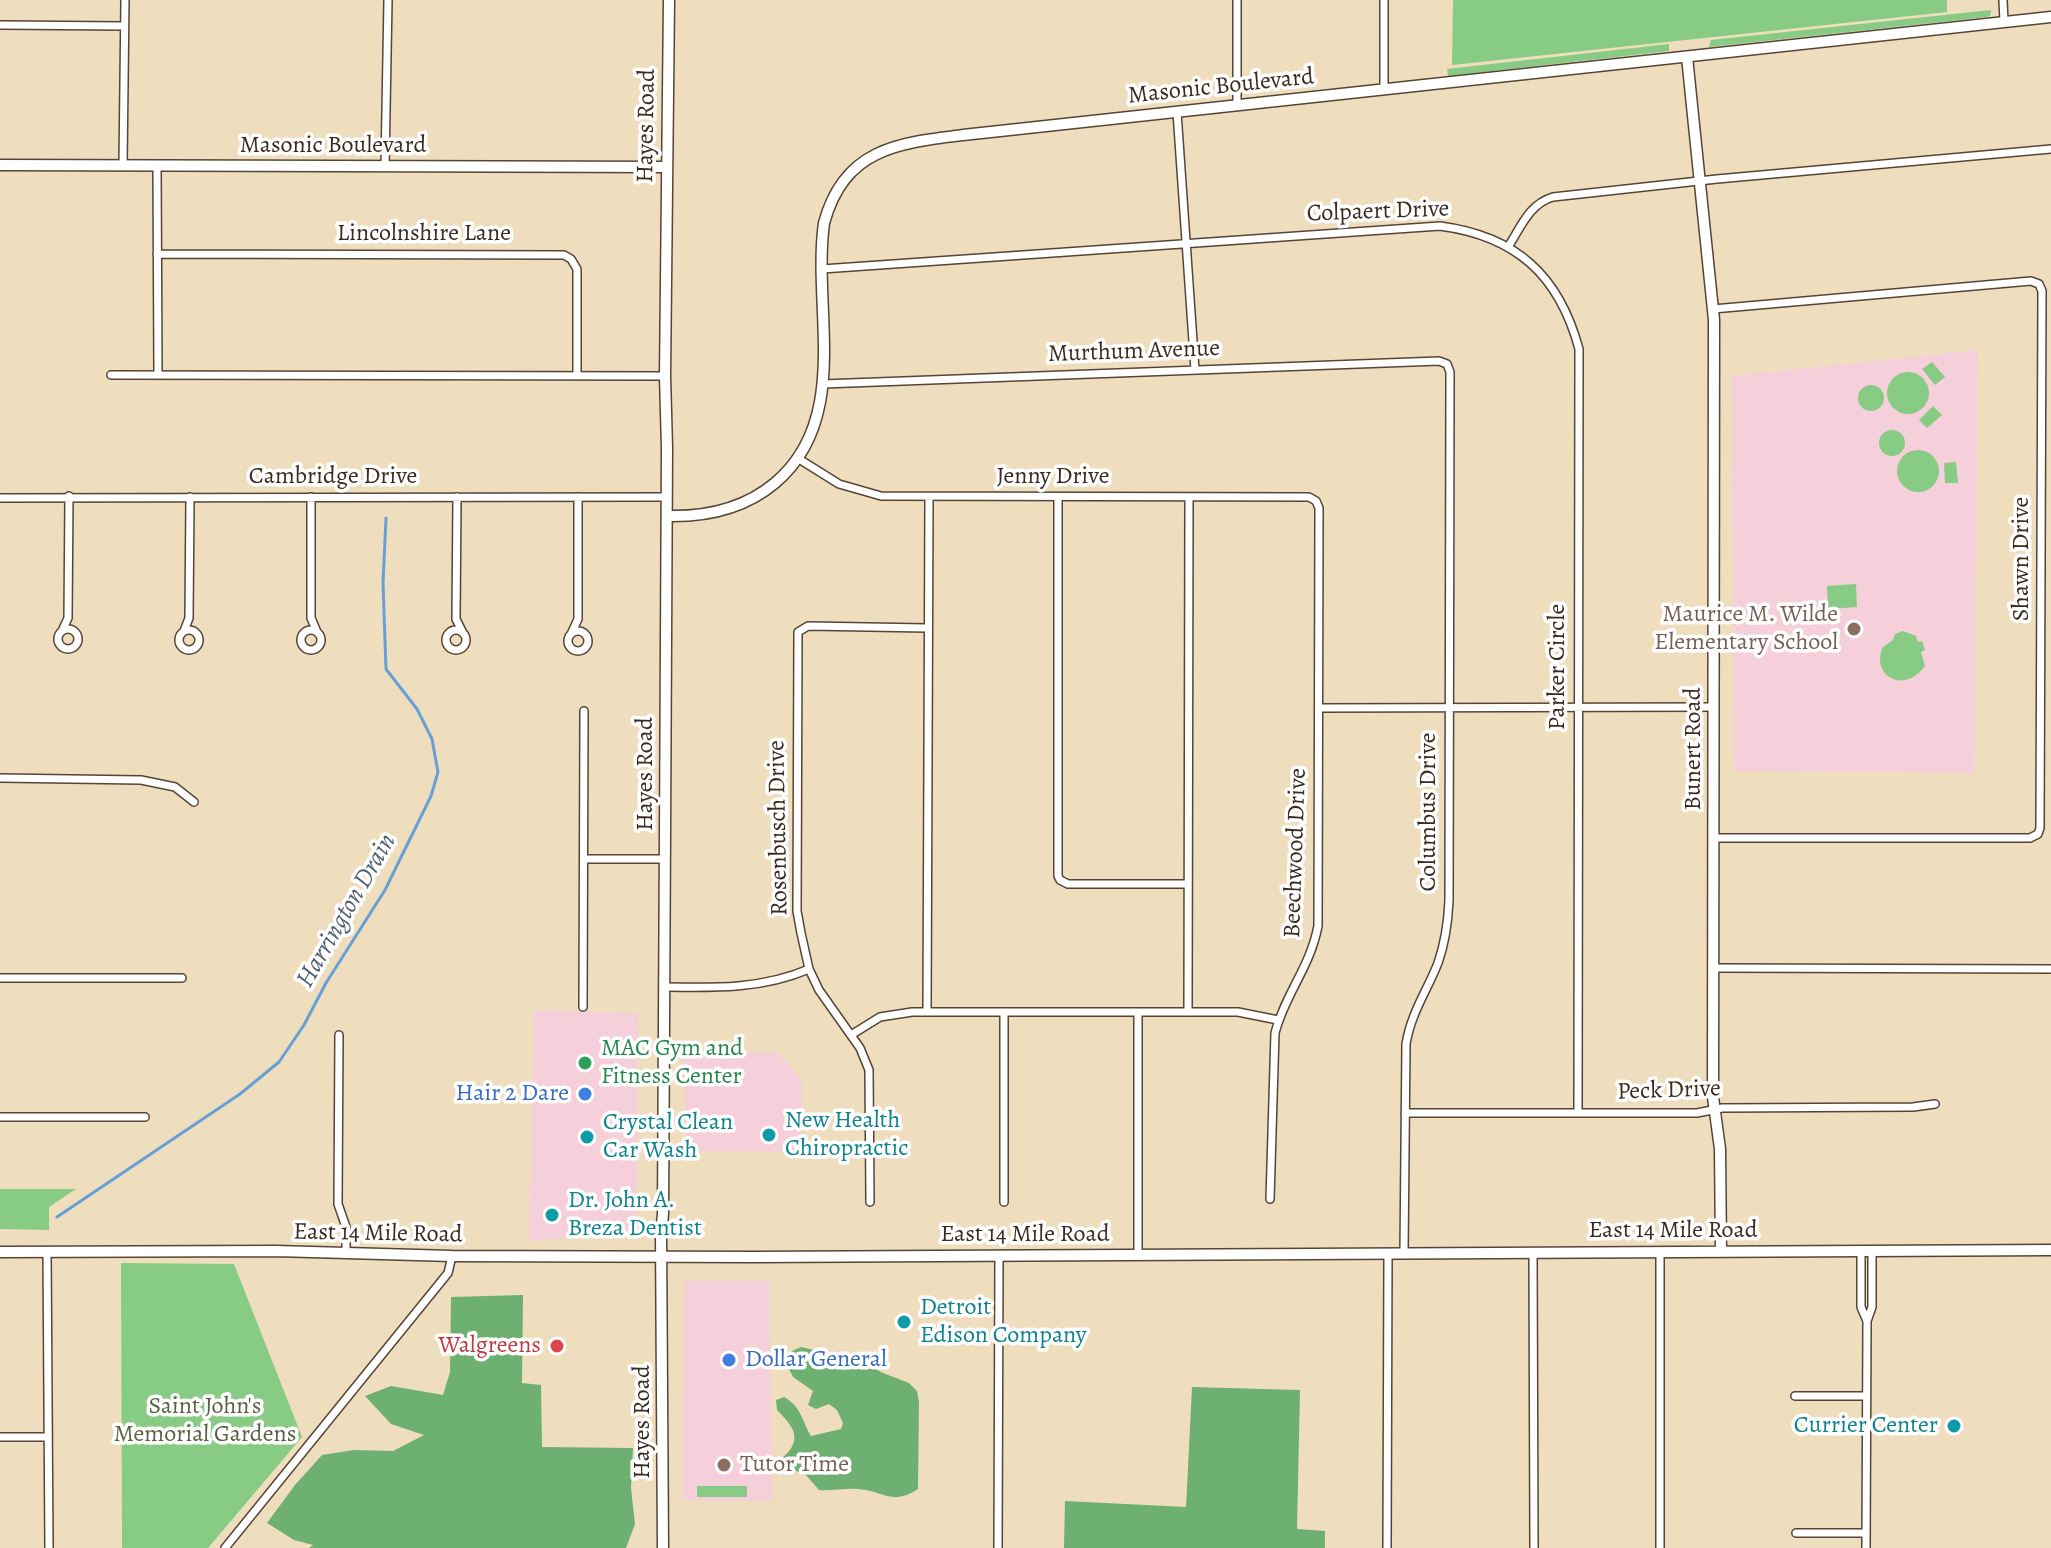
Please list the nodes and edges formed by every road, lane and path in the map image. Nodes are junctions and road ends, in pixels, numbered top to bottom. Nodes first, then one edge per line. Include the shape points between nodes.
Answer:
1 (125, 0) edge
2 (388, 0) edge
3 (669, 0) edge
4 (1237, 0) edge
5 (1384, 0) edge
6 (2003, 0) edge
7 (2051, 17) edge
8 (2004, 22) junction
9 (0, 25) edge
10 (124, 26) junction
11 (1687, 57) junction
12 (1384, 88) junction
13 (1237, 105) junction
14 (1177, 112) junction
15 (2051, 149) edge
16 (0, 165) edge
17 (123, 165) junction
18 (157, 165) junction
19 (385, 166) junction
20 (666, 167) junction
21 (1702, 180) junction
22 (1187, 244) junction
23 (1508, 247) junction
24 (157, 254) junction
25 (822, 269) junction
26 (1713, 309) junction
27 (1447, 364) joint
28 (1195, 370) junction
29 (111, 375) dead end
30 (158, 375) junction
31 (577, 375) junction
32 (665, 376) junction
33 (823, 384) junction
34 (799, 459) junction
35 (2047, 462) edge
36 (69, 496) junction
37 (190, 497) junction
38 (311, 497) junction
39 (457, 497) junction
40 (578, 497) junction
41 (667, 497) junction
42 (929, 497) junction
43 (1058, 497) junction
44 (0, 498) edge
45 (1189, 498) junction
46 (1316, 501) joint
47 (667, 516) junction
48 (2046, 594) edge
49 (68, 618) junction
50 (189, 618) junction
51 (311, 618) junction
52 (456, 619) junction
53 (578, 619) junction
54 (927, 628) junction
55 (62, 631) junction
56 (74, 631) junction
57 (184, 631) junction
58 (305, 631) junction
59 (196, 632) junction
60 (317, 632) junction
61 (451, 632) junction
62 (572, 632) junction
63 (463, 633) junction
64 (584, 633) junction
65 (1449, 707) junction
66 (1578, 707) junction
67 (1714, 707) junction
68 (1319, 708) junction
69 (584, 711) dead end
70 (0, 778) edge
71 (194, 802) dead end
72 (1714, 838) junction
73 (584, 859) junction
74 (665, 859) junction
75 (1188, 884) junction
76 (1714, 968) junction
77 (809, 969) junction
78 (2051, 969) edge
79 (0, 978) edge
80 (182, 978) dead end
81 (666, 987) junction
82 (583, 1007) dead end
83 (927, 1012) junction
84 (1004, 1012) junction
85 (1188, 1012) junction
86 (1138, 1013) junction
87 (1278, 1020) junction
88 (339, 1035) dead end
89 (851, 1035) junction
90 (1935, 1104) dead end
91 (1714, 1110) junction
92 (1405, 1113) junction
93 (1578, 1113) junction
94 (0, 1117) edge
95 (145, 1117) dead end
96 (1270, 1199) dead end
97 (870, 1202) dead end
98 (1004, 1202) dead end
99 (1866, 1250) junction
100 (2051, 1250) edge
101 (47, 1251) junction
102 (1721, 1251) junction
103 (0, 1252) edge
104 (1533, 1252) junction
105 (1660, 1252) junction
106 (346, 1253) junction
107 (1388, 1253) junction
108 (1404, 1253) junction
109 (1138, 1254) junction
110 (999, 1255) junction
111 (452, 1256) junction
112 (661, 1257) junction
113 (1795, 1396) dead end
114 (1866, 1396) junction
115 (0, 1437) edge
116 (48, 1437) junction
117 (1796, 1533) dead end
118 (1866, 1533) junction
119 (49, 1548) edge
120 (225, 1548) edge
121 (663, 1548) edge
122 (998, 1548) edge
123 (1387, 1548) edge
124 (1534, 1548) edge
125 (1660, 1548) edge
126 (1866, 1548) edge

1 - 10 street
2 - 19 street
3 - 20 street, Hayes Road
4 - 13 street
5 - 12 street
6 - 8 street
7 - 8 street, Masonic Boulevard
8 - 11 street, Masonic Boulevard
9 - 10 street
10 - 17 street
11 - 12 street, Masonic Boulevard
11 - 21 street, Bunert Road
12 - 13 street, Masonic Boulevard
13 - 14 street, Masonic Boulevard
14 - 22 street
14 - 25 street, Masonic Boulevard via 918,140 884,149 853,169 833,197 824,223
15 - 21 street
16 - 17 street, Masonic Boulevard
17 - 18 street, Masonic Boulevard
18 - 19 street, Masonic Boulevard
18 - 24 street
19 - 20 street, Masonic Boulevard
20 - 32 street, Hayes Road
21 - 23 street via 1541,201
21 - 26 street, Bunert Road
22 - 23 street, Colpaert Drive via 1440,226 1473,231
22 - 25 street, Colpaert Drive
22 - 28 street
23 - 66 street, Parker Circle via 1552,285 1579,349
24 - 30 street
24 - 31 street, Lincolnshire Lane via 564,255 577,269
25 - 33 street, Masonic Boulevard
26 - 35 street, Shawn Drive via 2039,284
26 - 67 street, Bunert Road
27 - 28 street, Murthum Avenue
27 - 65 street, Columbus Drive
28 - 33 street, Murthum Avenue
29 - 30 street
30 - 31 street
31 - 32 street
32 - 41 street, Hayes Road
33 - 34 street, Masonic Boulevard via 817,420
34 - 42 street, Jenny Drive via 855,490
34 - 47 street, Masonic Boulevard via 763,493 742,504 704,515
35 - 48 street, Shawn Drive
36 - 37 street, Cambridge Drive
36 - 44 street, Cambridge Drive
36 - 49 street
37 - 38 street, Cambridge Drive
37 - 50 street
38 - 39 street, Cambridge Drive
38 - 51 street
39 - 40 street, Cambridge Drive
39 - 52 street
40 - 41 street, Cambridge Drive
40 - 53 street
41 - 47 street, Hayes Road
42 - 43 street, Jenny Drive
42 - 54 street
43 - 45 street, Jenny Drive
43 - 75 street via 1060,880
45 - 46 street, Jenny Drive
45 - 75 street
46 - 68 street, Beechwood Drive
47 - 74 street, Hayes Road
48 - 72 street, Shawn Drive via 2038,834
49 - 55 street
49 - 56 street
50 - 57 street
50 - 59 street
51 - 58 street
51 - 60 street
52 - 61 street
52 - 63 street
53 - 62 street
53 - 64 street
54 - 77 street, Rosenbusch Drive via 800,629 797,911
54 - 83 street
55 - 56 street
55 - 56 street via 58,643 66,649 77,644
57 - 59 street
57 - 59 street via 179,640 187,650 198,644
58 - 60 street
58 - 60 street via 301,640 308,650 320,644
61 - 63 street
61 - 63 street via 447,644 457,650 466,642
62 - 64 street
62 - 64 street via 568,644 579,651 587,645
65 - 66 street
65 - 68 street
65 - 92 street, Columbus Drive via 1448,924 1409,1027
66 - 67 street
66 - 93 street, Parker Circle
67 - 72 street, Bunert Road
68 - 87 street, Beechwood Drive via 1318,926 1309,959
69 - 73 street
70 - 71 street via 141,780 175,787
72 - 76 street, Bunert Road
73 - 74 street
73 - 82 street
74 - 81 street, Hayes Road
75 - 85 street
76 - 78 street
76 - 91 street, Bunert Road
77 - 81 street via 748,986
77 - 89 street, Rosenbusch Drive
79 - 80 street
81 - 112 street, Hayes Road
83 - 84 street
83 - 89 street via 880,1017
84 - 86 street
84 - 98 street
85 - 86 street
85 - 87 street via 1238,1012
86 - 109 street
87 - 96 street, Beechwood Drive via 1272,1047
88 - 106 street via 338,1204 346,1227
89 - 97 street, Rosenbusch Drive via 869,1070
90 - 91 street, Peck Drive
91 - 93 street, Peck Drive
91 - 102 street, Bunert Road via 1720,1149
92 - 93 street, Peck Drive
92 - 108 street, Columbus Drive
94 - 95 street
99 - 100 street, East 14 Mile Road
99 - 102 street, East 14 Mile Road
99 - 114 street via 1872,1307 1867,1321
101 - 103 street, East 14 Mile Road
101 - 106 street, East 14 Mile Road
101 - 116 street
102 - 105 street, East 14 Mile Road
104 - 105 street, East 14 Mile Road
104 - 108 street, East 14 Mile Road
104 - 124 street
105 - 125 street
106 - 111 street, East 14 Mile Road
107 - 108 street, East 14 Mile Road
107 - 109 street, East 14 Mile Road
107 - 123 street
109 - 110 street, East 14 Mile Road
110 - 112 street, East 14 Mile Road
110 - 122 street
111 - 112 street, East 14 Mile Road
111 - 120 street via 448,1273
112 - 121 street, Hayes Road
113 - 114 street
114 - 118 street
115 - 116 street
116 - 119 street
117 - 118 street
118 - 126 street

